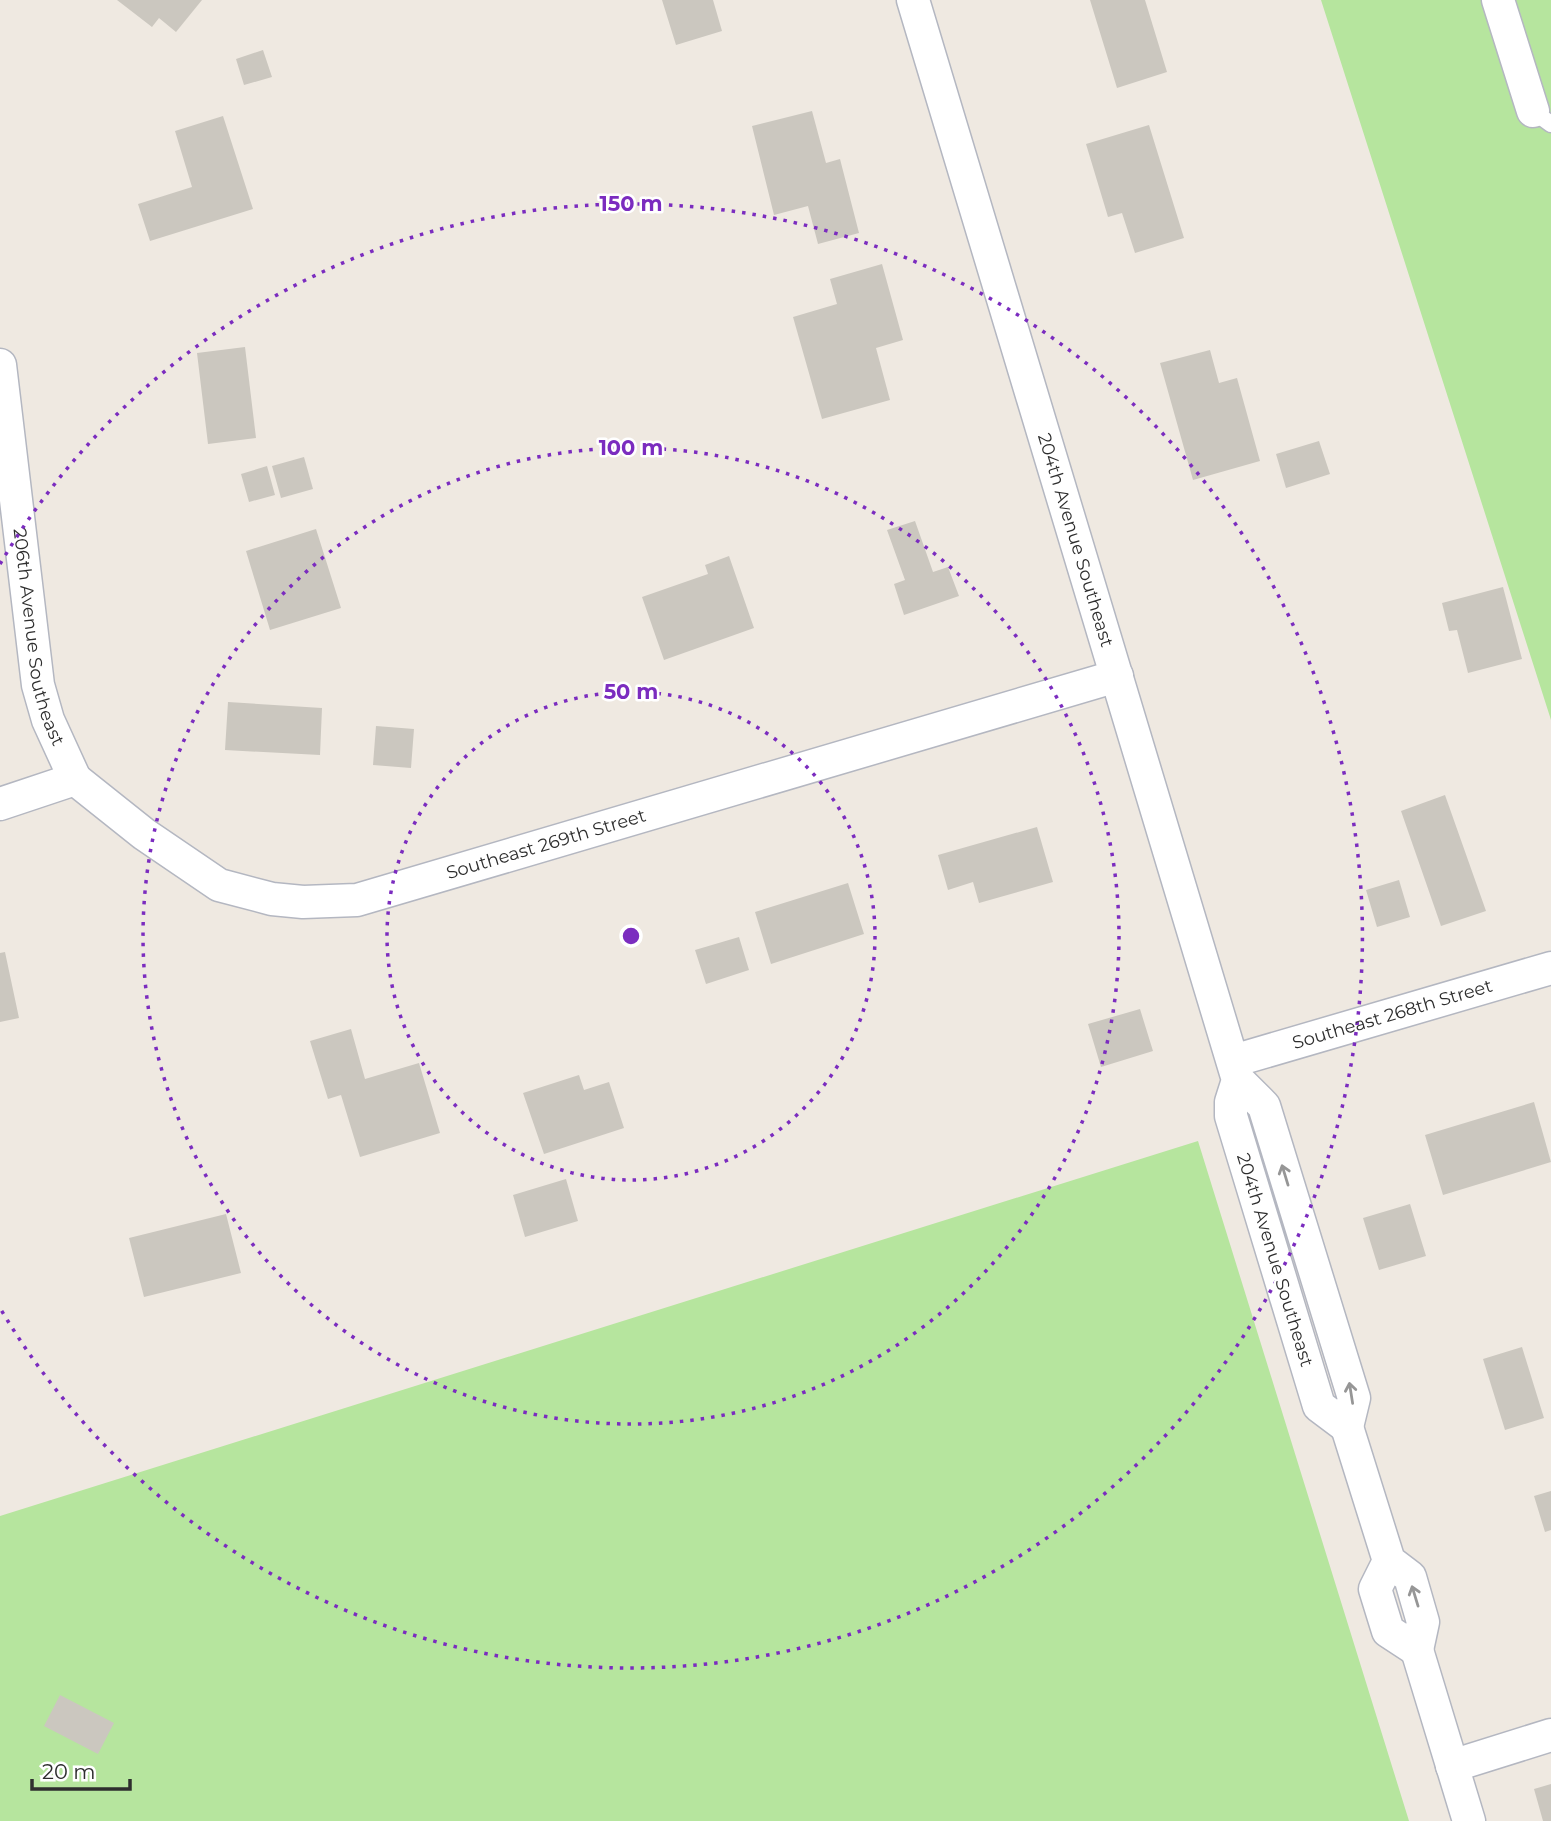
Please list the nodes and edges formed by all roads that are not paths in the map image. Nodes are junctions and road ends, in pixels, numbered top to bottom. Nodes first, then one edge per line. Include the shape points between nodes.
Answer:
1 (914, 0) edge
2 (1498, 0) edge
3 (1542, 118) edge
4 (0, 365) edge
5 (1117, 676) junction
6 (75, 779) junction
7 (0, 804) edge
8 (1551, 968) edge
9 (1235, 1070) junction
10 (1551, 1735) edge
11 (1452, 1766) junction
12 (1469, 1821) edge

1 - 5 street, 204th Avenue Southeast
2 - 3 street
4 - 6 street, 206th Avenue Southeast via 38,685 48,720
5 - 6 street, Southeast 269th Street via 357,900 272,899 219,885
5 - 9 street, 204th Avenue Southeast
6 - 7 street
8 - 9 street, Southeast 268th Street
9 - 11 street, 204th Avenue Southeast via 1231,1116 1319,1406 1347,1427 1389,1561 1375,1589 1388,1631 1417,1650
10 - 11 street
11 - 12 street, 204th Avenue Southeast

